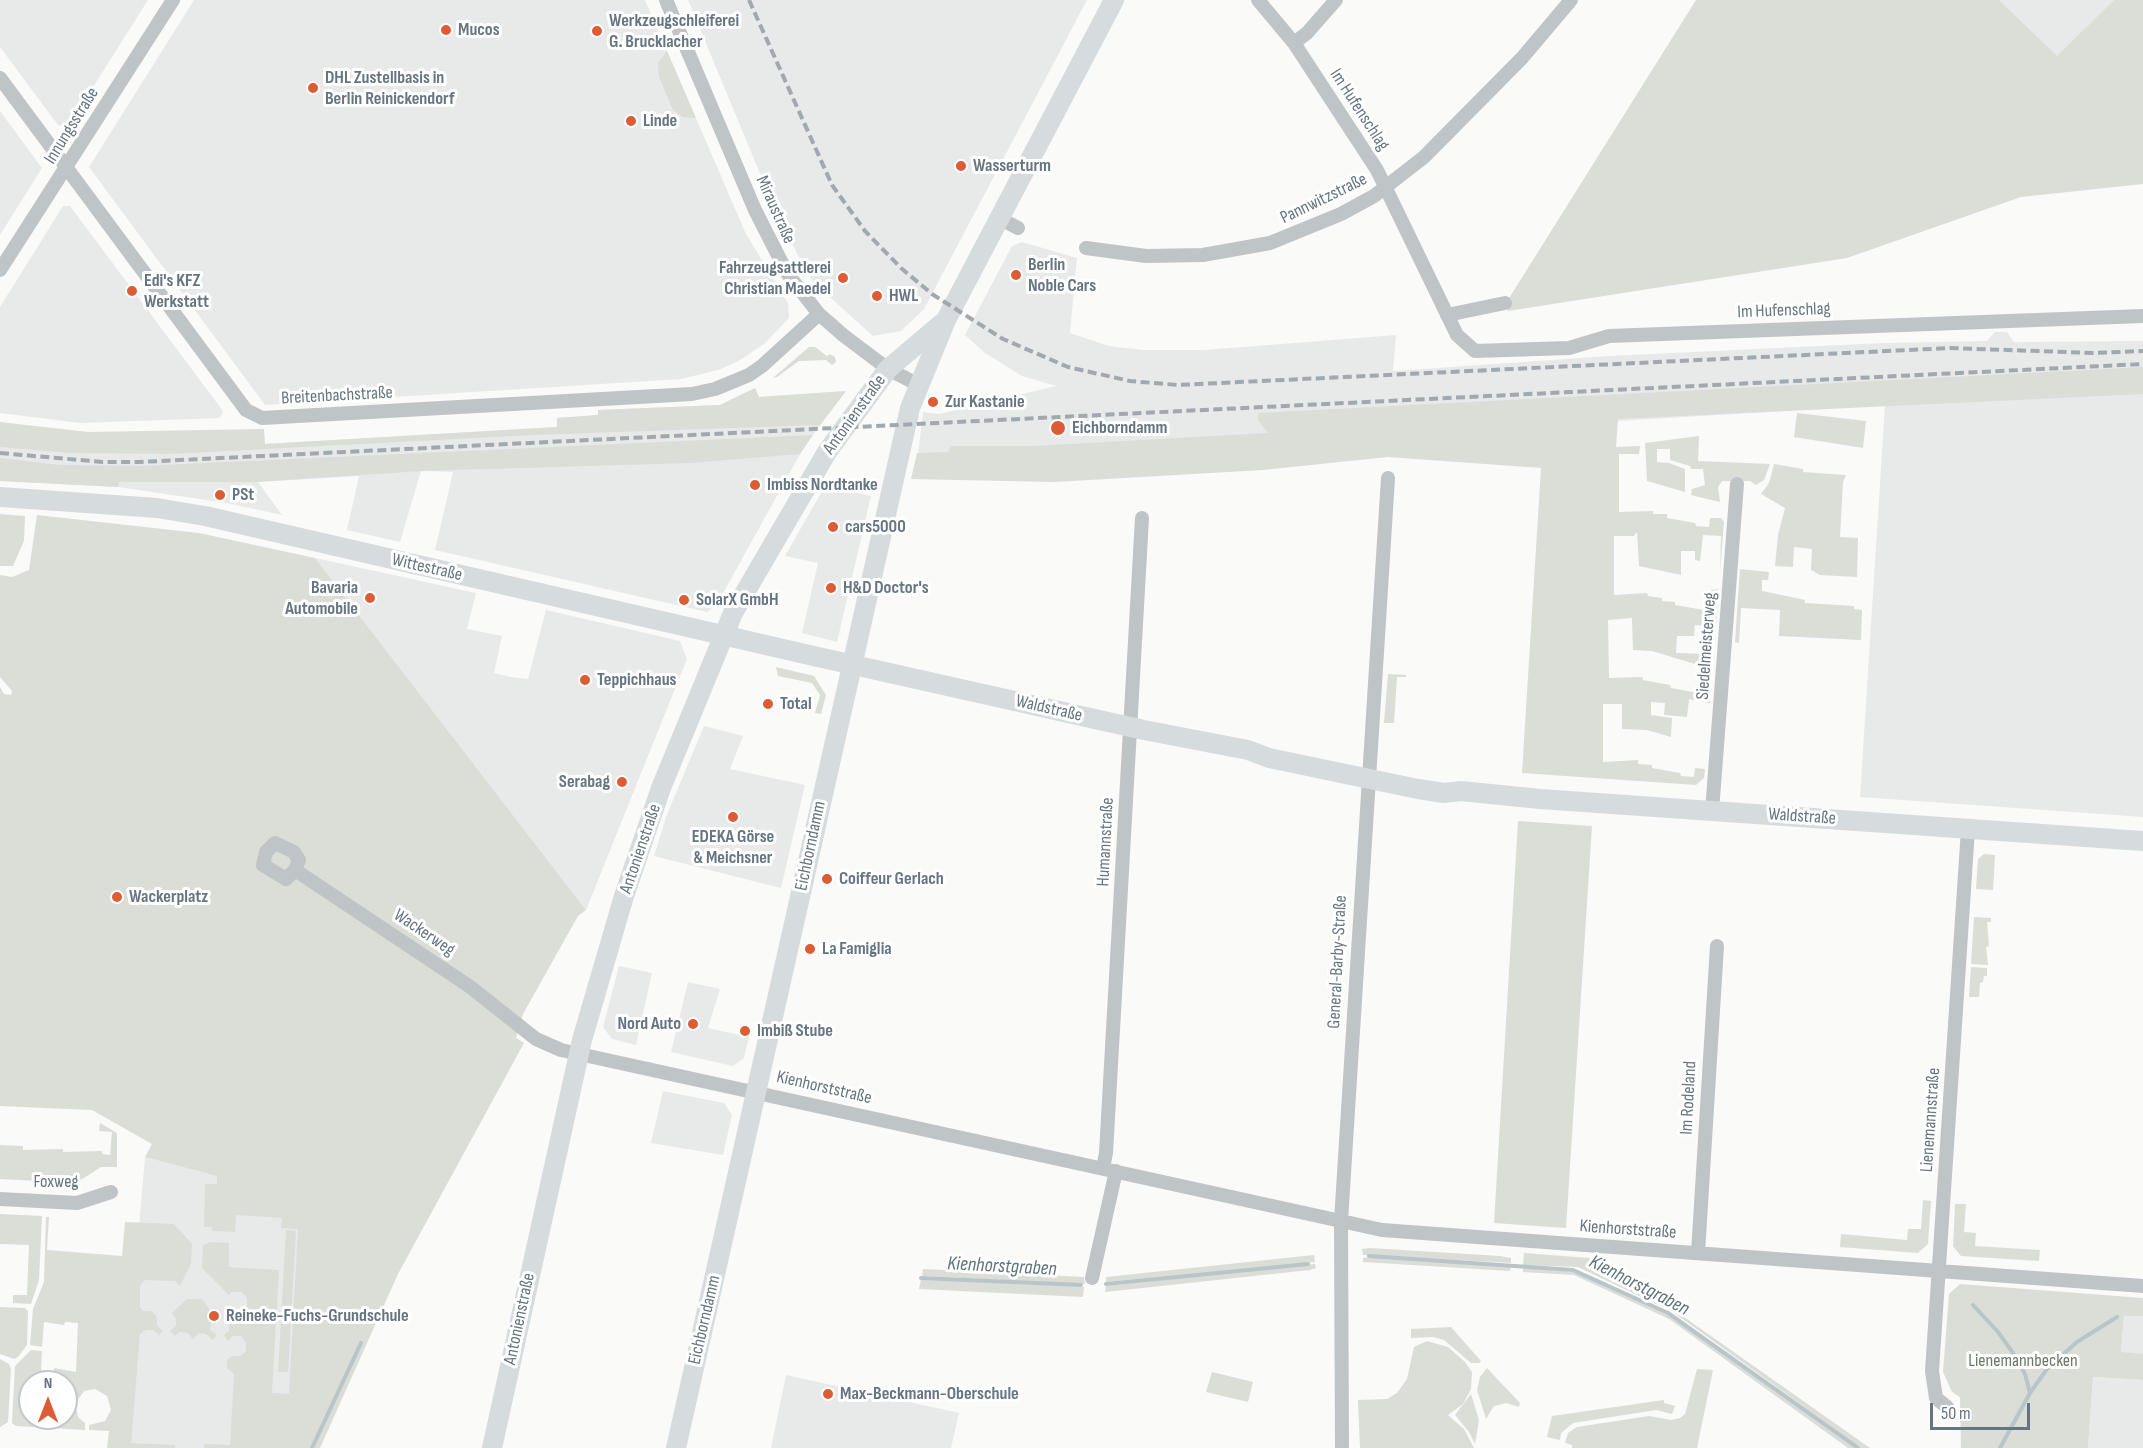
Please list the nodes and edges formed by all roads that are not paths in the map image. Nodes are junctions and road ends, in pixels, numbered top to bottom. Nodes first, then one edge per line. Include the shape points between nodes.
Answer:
1 (173, 0) edge
2 (666, 0) edge
3 (1114, 0) edge
4 (1258, 0) edge
5 (1336, 0) edge
6 (1571, 0) edge
7 (1294, 43) junction
8 (0, 78) edge
9 (67, 169) junction
10 (1386, 187) junction
11 (999, 218) junction
12 (1018, 228) dead end
13 (1086, 248) dead end
14 (0, 270) edge
15 (1505, 303) dead end
16 (819, 314) junction
17 (1447, 315) junction
18 (2143, 316) edge
19 (946, 320) junction
20 (888, 369) junction
21 (917, 384) junction
22 (1388, 478) dead end
23 (1737, 484) dead end
24 (0, 497) edge
25 (1142, 518) dead end
26 (724, 636) junction
27 (850, 664) junction
28 (1131, 727) junction
29 (1367, 774) junction
30 (1712, 811) junction
31 (1968, 829) junction
32 (2143, 842) edge
33 (295, 870) dead end
34 (1717, 946) dead end
35 (528, 1032) joint
36 (579, 1054) junction
37 (756, 1091) junction
38 (1110, 1170) junction
39 (111, 1192) dead end
40 (0, 1199) edge
41 (1341, 1221) junction
42 (1698, 1253) junction
43 (1940, 1271) junction
44 (1092, 1278) dead end
45 (2143, 1286) edge
46 (1947, 1407) dead end
47 (492, 1448) edge
48 (676, 1448) edge
49 (1342, 1448) edge

1 - 9 street, Innungsstraße
2 - 16 street, Miraustraße via 773,250
3 - 11 main road, Eichborndamm
4 - 7 street, Im Hufenschlag
5 - 7 street
6 - 10 street, Pannwitzstraße via 1459,123
7 - 10 street, Im Hufenschlag
8 - 9 street, Breitenbachstraße
9 - 14 street, Innungsstraße
9 - 16 street, Breitenbachstraße via 246,410 262,418 692,394 748,375
10 - 13 street, Pannwitzstraße via 1317,226 1248,248 1174,256 1127,255
10 - 17 street, Im Hufenschlag
11 - 12 street
11 - 19 main road, Eichborndamm
15 - 17 street
16 - 20 street, Miraustraße
17 - 18 street, Im Hufenschlag via 1456,334 1475,351 1569,348 1609,336
19 - 20 main road, Antonienstraße
19 - 21 main road, Eichborndamm
20 - 21 street, Miraustraße
20 - 26 main road, Antonienstraße via 826,452 733,613
21 - 27 main road, Eichborndamm
22 - 29 street, General-Barby-Straße
23 - 30 street, Siedelmeisterweg
24 - 26 main road, Wittestraße via 157,508 205,516
25 - 28 street, Humannstraße
26 - 27 main road, Wittestraße
26 - 36 main road, Antonienstraße via 661,788 608,948
27 - 28 main road, Waldstraße
27 - 37 main road, Eichborndamm
28 - 29 main road, Waldstraße via 1248,750 1272,749
28 - 38 street, Humannstraße via 1106,1153
29 - 30 main road, Waldstraße via 1446,785 1461,791
29 - 41 street, General-Barby-Straße
30 - 31 main road, Waldstraße
31 - 32 main road, Waldstraße
31 - 43 street, Lienemannstraße
33 - 35 street, Wackerweg via 469,986
34 - 42 street, Im Rodeland
35 - 36 street, Kienhorststraße via 556,1049
36 - 37 street, Kienhorststraße
36 - 47 main road, Antonienstraße
37 - 38 street, Kienhorststraße
37 - 48 main road, Eichborndamm
38 - 41 street, Kienhorststraße
38 - 44 street
39 - 40 street, Foxweg via 78,1203
41 - 42 street, Kienhorststraße via 1382,1230
41 - 49 street, General-Barby-Straße
42 - 43 street, Kienhorststraße
43 - 45 street, Kienhorststraße
43 - 46 street, Lienemannstraße via 1932,1371 1936,1398

